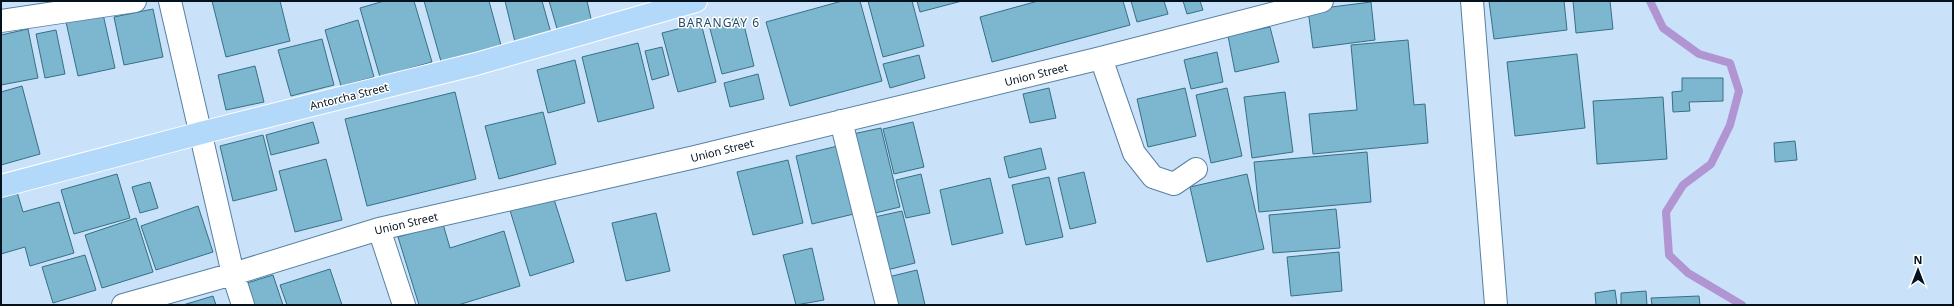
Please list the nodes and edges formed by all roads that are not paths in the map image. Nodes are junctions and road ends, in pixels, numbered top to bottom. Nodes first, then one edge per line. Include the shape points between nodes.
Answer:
1 (134, 1) edge
2 (170, 1) edge
3 (696, 1) edge
4 (1322, 1) edge
5 (1472, 1) edge
6 (99, 3) edge
7 (1, 21) edge
8 (1102, 58) junction
9 (841, 121) junction
10 (201, 133) junction
11 (1196, 169) dead end
12 (1, 186) edge
13 (379, 229) junction
14 (233, 274) junction
15 (123, 305) edge
16 (243, 305) edge
17 (404, 305) edge
18 (887, 305) edge
19 (1496, 305) edge

1 - 6 street
2 - 10 street
3 - 10 main road, Antorcha Street via 476,64
4 - 8 street, Union Street
5 - 19 street
6 - 7 street
8 - 9 street, Union Street
8 - 11 street via 1134,153 1153,176 1174,184
9 - 13 street, Union Street
9 - 18 street
10 - 12 main road, Antorcha Street
10 - 14 street
13 - 14 street, Union Street
13 - 17 street
14 - 15 street, Union Street
14 - 16 street

